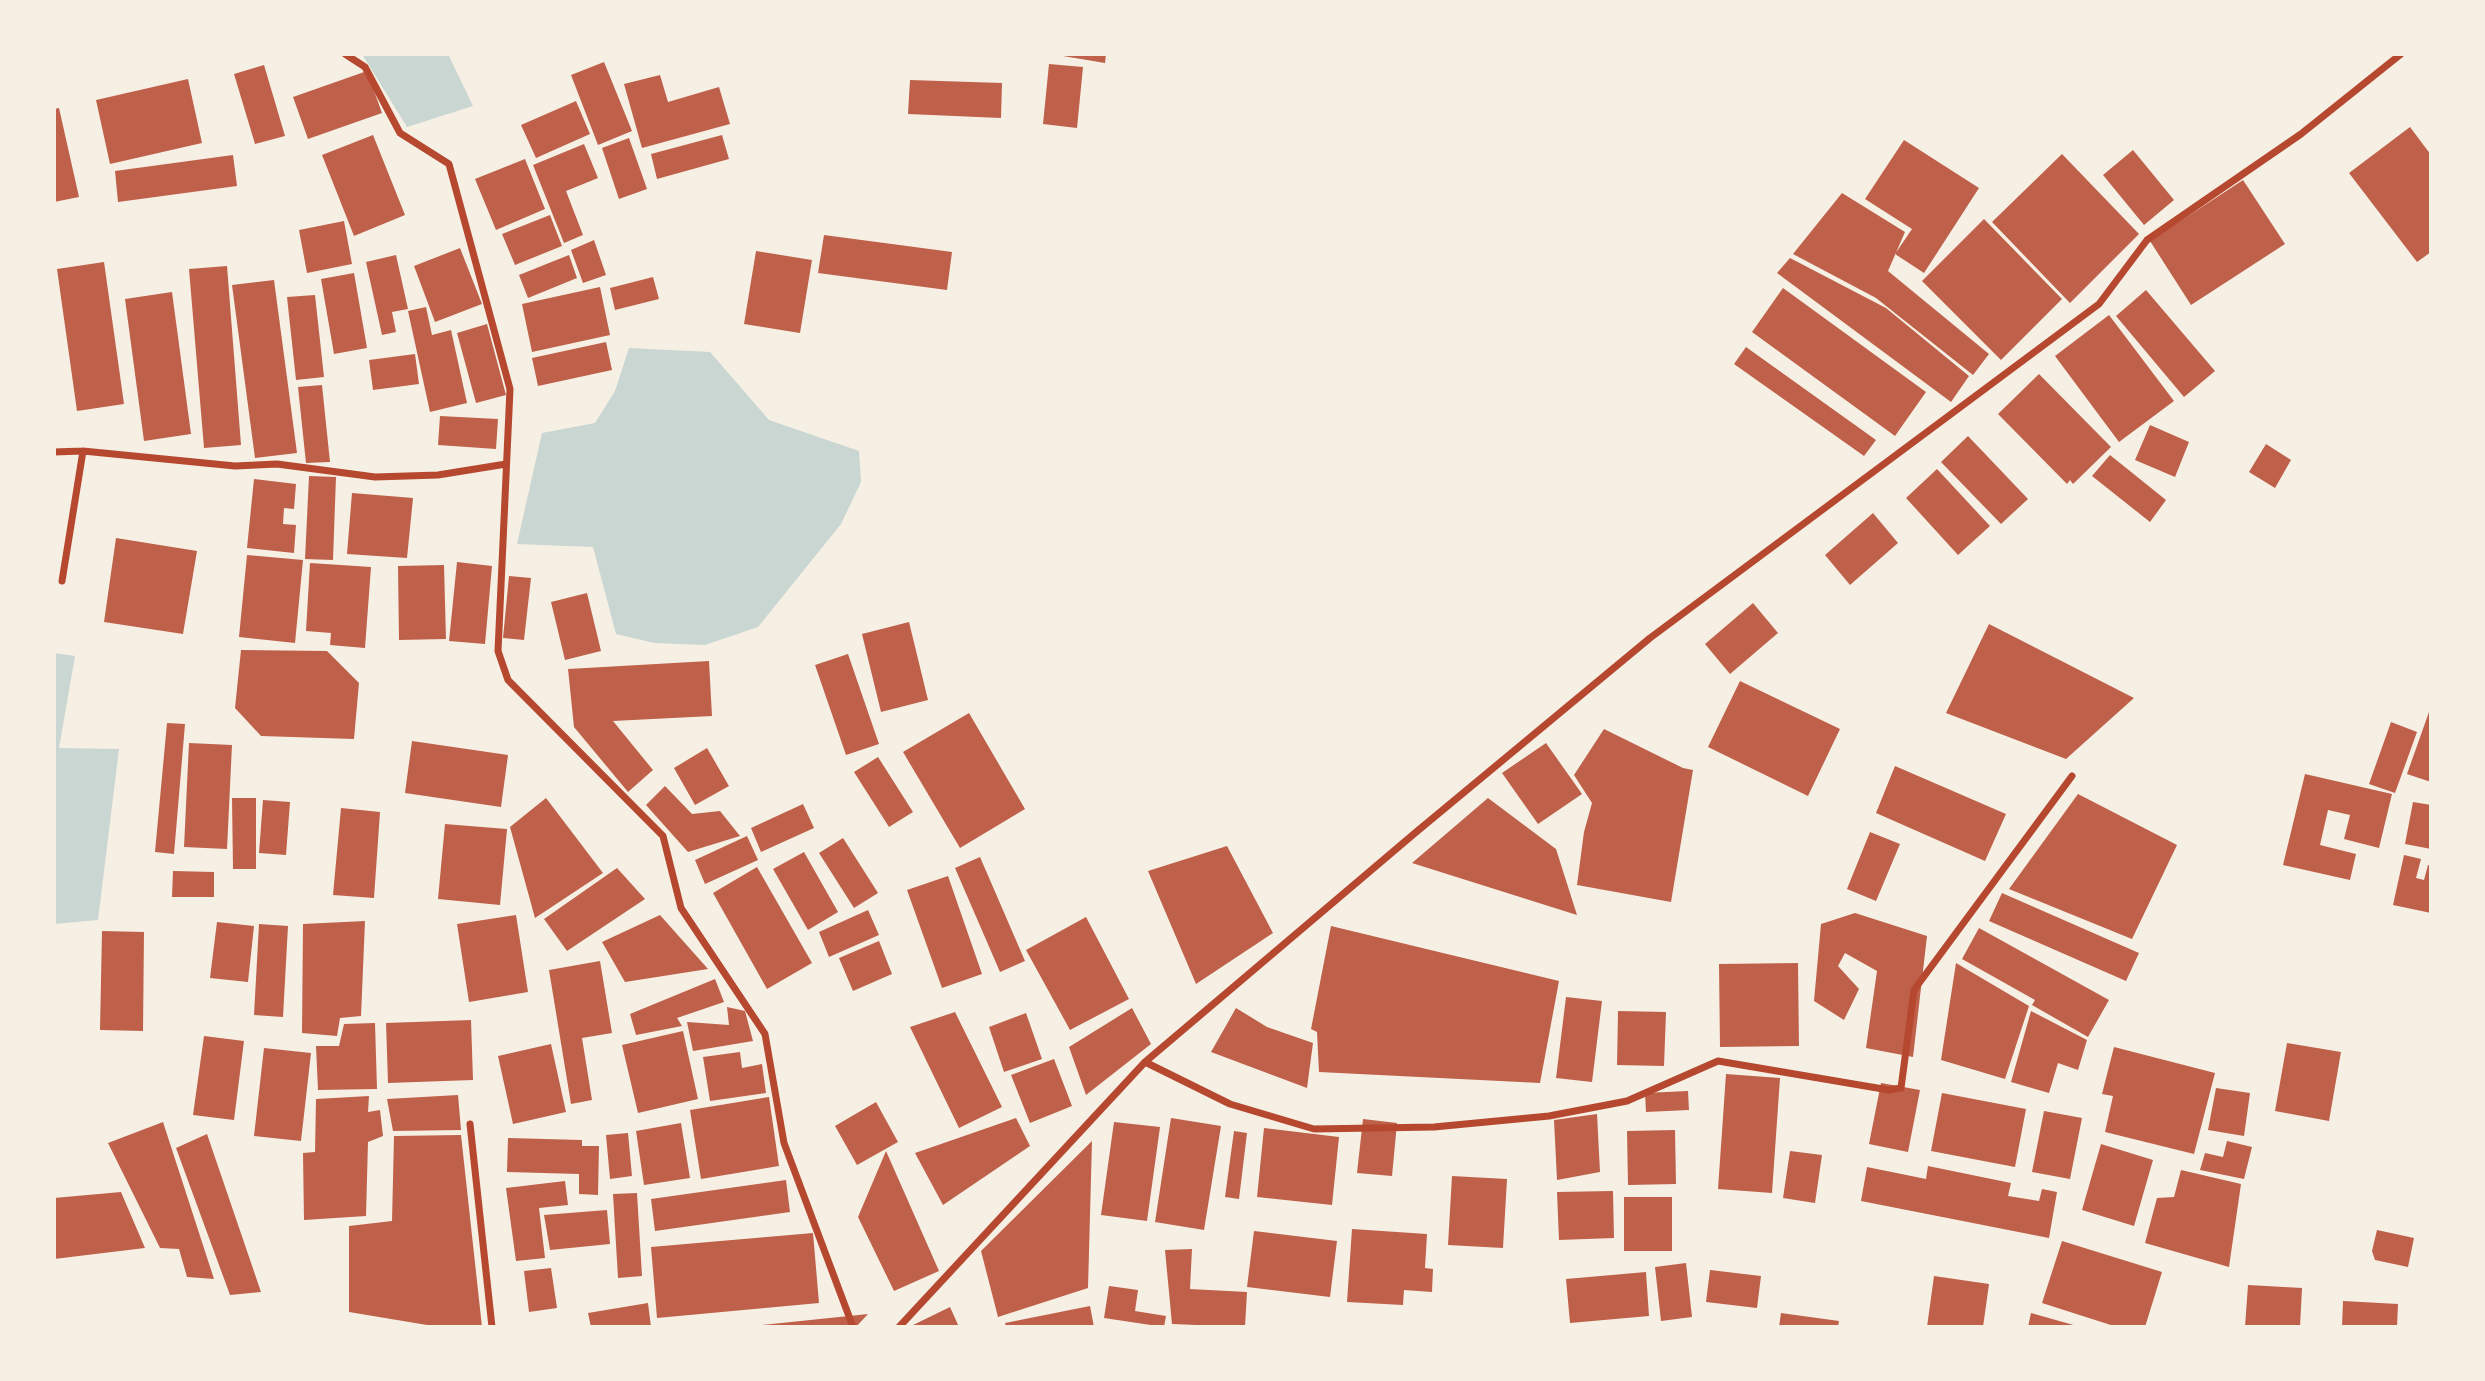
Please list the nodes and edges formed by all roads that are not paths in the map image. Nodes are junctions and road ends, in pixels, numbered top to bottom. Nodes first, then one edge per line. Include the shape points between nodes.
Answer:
1 (345, 54) edge
2 (2401, 54) edge
3 (82, 451) junction
4 (54, 452) edge
5 (506, 464) junction
6 (62, 581) dead end
7 (2072, 776) dead end
8 (1146, 1062) junction
9 (470, 1124) dead end
10 (492, 1327) edge
11 (853, 1327) edge
12 (899, 1327) edge

1 - 5 street via 365,67 400,133 449,164 510,389
2 - 8 street via 2301,134 2147,240 2099,304 1650,638
3 - 4 street
3 - 5 street via 235,466 277,464 375,477
3 - 6 street
5 - 11 street via 498,651 508,680 663,836 681,908 765,1034 784,1143
7 - 8 street via 1914,990 1901,1088 1889,1090 1718,1061 1627,1101 1549,1116 1434,1127 1314,1129 1230,1104
8 - 12 street
9 - 10 street

